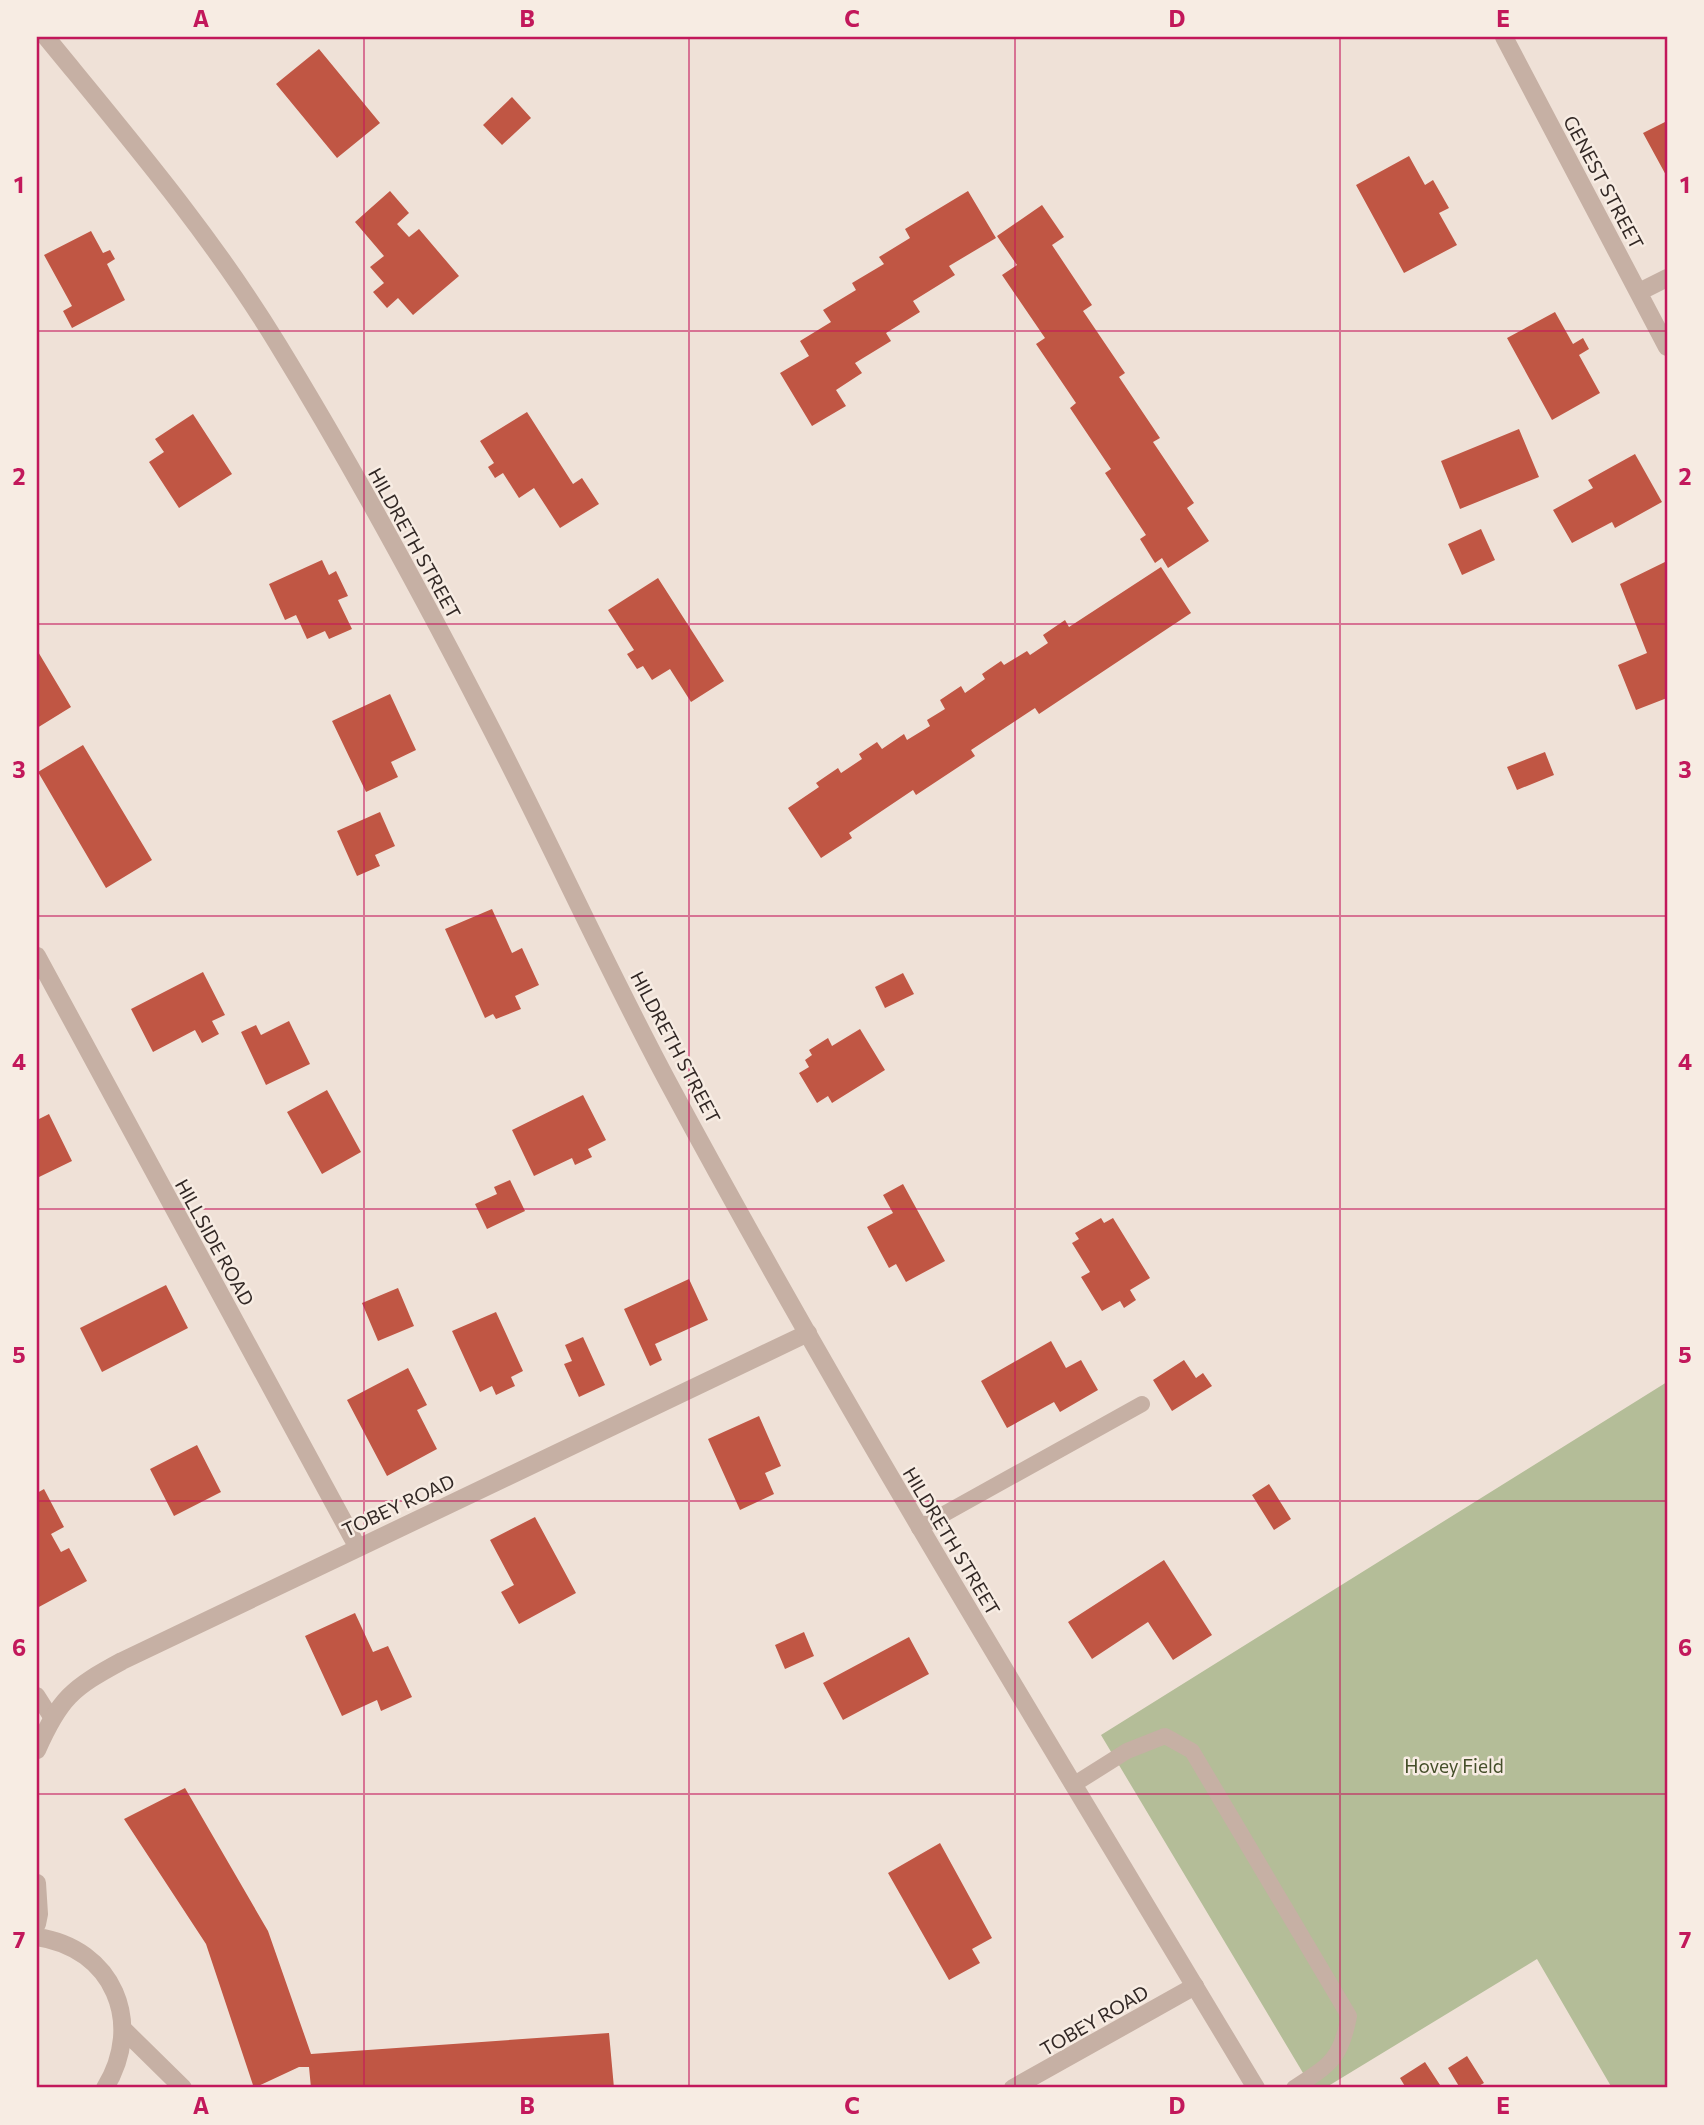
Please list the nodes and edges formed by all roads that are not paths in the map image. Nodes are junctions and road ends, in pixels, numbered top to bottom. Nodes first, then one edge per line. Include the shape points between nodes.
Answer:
1 (46, 37) edge
2 (1504, 37) edge
3 (1667, 278) edge
4 (1639, 292) junction
5 (1667, 347) edge
6 (37, 956) edge
7 (808, 1333) junction
8 (1142, 1404) dead end
9 (919, 1528) junction
10 (358, 1548) junction
11 (37, 1695) edge
12 (51, 1717) junction
13 (37, 1750) edge
14 (1073, 1785) junction
15 (37, 1884) edge
16 (37, 1923) edge
17 (37, 1937) edge
18 (1195, 1986) junction
19 (124, 2029) junction
20 (106, 2088) edge
21 (183, 2088) edge
22 (1013, 2088) edge
23 (1256, 2088) edge
24 (1294, 2088) edge

1 - 7 street, HILDRETH STREET via 200,225 336,442 481,708 668,1082
2 - 4 street, GENEST STREET
3 - 4 street
4 - 5 street, GENEST STREET
6 - 10 street, HILLSIDE ROAD
7 - 9 street, HILDRETH STREET
7 - 10 street, TOBEY ROAD
8 - 9 lane
9 - 14 street, HILDRETH STREET
10 - 12 street, TOBEY ROAD via 121,1661 78,1685
11 - 12 lane
12 - 13 street, TOBEY ROAD
14 - 18 street, HILDRETH STREET
14 - 24 lane via 1127,1751 1165,1736 1192,1751 1349,2016 1344,2045 1324,2069
15 - 16 street
17 - 19 street via 71,1947 102,1971 117,1998
18 - 22 street, TOBEY ROAD
18 - 23 street, HILDRETH STREET
19 - 20 street via 120,2060
19 - 21 street

